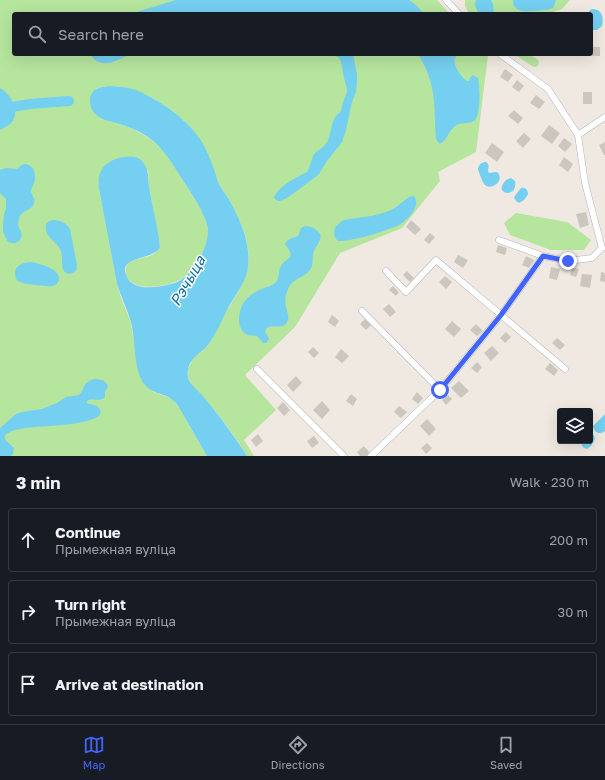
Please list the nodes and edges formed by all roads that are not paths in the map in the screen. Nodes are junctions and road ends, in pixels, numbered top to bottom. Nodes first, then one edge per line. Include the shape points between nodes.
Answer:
1 (446, 0) edge
2 (457, 12) edge
3 (503, 56) edge
4 (605, 117) edge
5 (578, 135) junction
6 (499, 240) dead end
7 (604, 249) edge
8 (543, 256) junction
9 (386, 271) dead end
10 (362, 311) dead end
11 (501, 315) junction
12 (258, 369) dead end
13 (565, 369) dead end
14 (440, 390) junction
15 (344, 456) edge
16 (372, 456) edge

1 - 2 street
3 - 5 street via 548,90
4 - 5 street
5 - 7 street via 585,183
6 - 8 street
7 - 8 street via 592,258 568,261
8 - 11 street
9 - 11 street via 406,292 436,260
10 - 14 street
11 - 13 street
11 - 14 street
12 - 15 street
14 - 16 street

